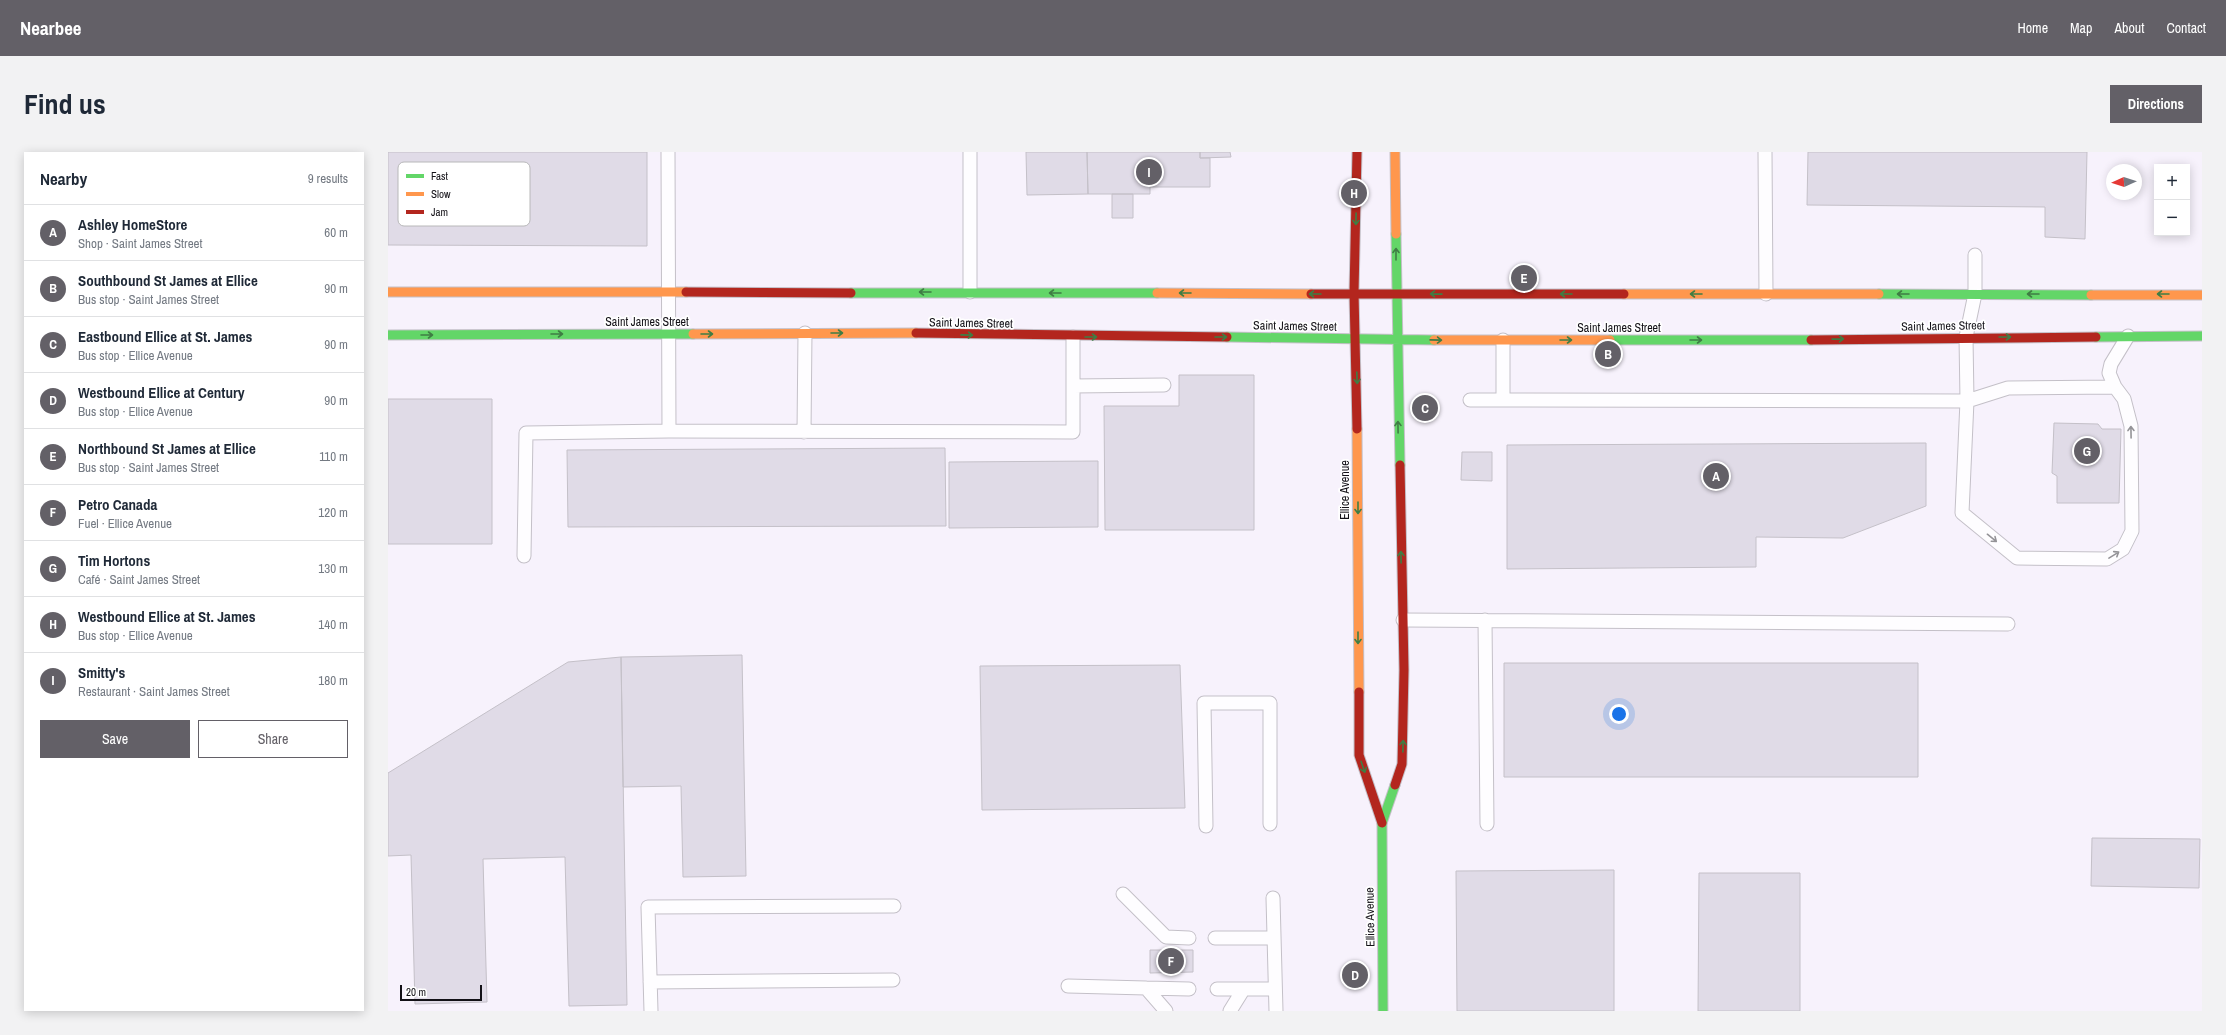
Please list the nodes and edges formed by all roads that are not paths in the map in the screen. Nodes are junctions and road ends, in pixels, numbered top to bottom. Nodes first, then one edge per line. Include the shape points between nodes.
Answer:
1 (668, 152) edge
2 (970, 152) edge
3 (1357, 152) edge
4 (1395, 152) edge
5 (1765, 152) edge
6 (1975, 254) dead end
7 (388, 292) edge
8 (668, 292) junction
9 (970, 292) junction
10 (1354, 293) junction
11 (1396, 293) junction
12 (1766, 294) junction
13 (1975, 294) junction
14 (2202, 295) edge
15 (668, 334) junction
16 (805, 334) junction
17 (388, 335) edge
18 (1073, 336) junction
19 (2128, 336) junction
20 (2202, 336) edge
21 (1966, 337) junction
22 (1356, 338) junction
23 (1396, 339) junction
24 (1503, 340) junction
25 (1164, 385) dead end
26 (1073, 386) junction
27 (2115, 387) junction
28 (1470, 400) dead end
29 (1503, 400) junction
30 (1967, 401) junction
31 (669, 431) junction
32 (804, 432) junction
33 (524, 556) dead end
34 (1403, 620) junction
35 (1485, 620) junction
36 (2008, 624) dead end
37 (1382, 823) junction
38 (1270, 824) dead end
39 (1487, 824) dead end
40 (1206, 826) dead end
41 (1123, 894) dead end
42 (1273, 898) dead end
43 (894, 906) dead end
44 (1189, 938) dead end
45 (1215, 938) dead end
46 (1274, 938) junction
47 (893, 980) dead end
48 (650, 982) junction
49 (1068, 986) dead end
50 (1146, 988) junction
51 (1189, 989) dead end
52 (1217, 989) dead end
53 (1276, 989) junction
54 (1243, 990) junction
55 (651, 1011) edge
56 (1166, 1011) edge
57 (1230, 1011) edge
58 (1276, 1011) edge
59 (1383, 1011) edge

1 - 8 lane
2 - 9 lane
3 -> 10 main road, Ellice Avenue
11 -> 4 main road, Ellice Avenue
5 - 12 lane
6 - 13 lane
7 - 8 main road
9 -> 8 main road
8 - 15 lane
10 -> 9 main road
10 - 11 main road
10 - 22 main road, Ellice Avenue
12 -> 11 main road
11 - 23 main road, Ellice Avenue
13 -> 12 main road
14 -> 13 main road
13 - 21 lane
15 -> 16 main road, Saint James Street
17 -> 15 main road, Saint James Street
15 - 31 lane
16 -> 18 main road, Saint James Street
16 - 32 lane
18 -> 22 main road, Saint James Street
18 - 26 lane
19 - 20 main road, Saint James Street
21 -> 19 main road, Saint James Street
19 - 27 lane via 2110,369 2109,373
24 -> 21 main road, Saint James Street
21 - 30 lane
22 - 23 main road, Saint James Street
22 -> 37 main road, Ellice Avenue via 1359,755
23 -> 24 main road, Saint James Street
34 -> 23 main road, Ellice Avenue
24 - 29 lane
25 - 26 lane
26 - 32 lane via 1072,432
27 - 30 lane via 2008,388
30 -> 27 lane via 1962,513 2017,558 2107,559 2123,549 2132,531 2131,426 2124,399
28 - 29 lane
29 - 30 lane
31 - 32 lane
31 - 33 lane via 526,433
34 - 35 lane
37 -> 34 main road, Ellice Avenue via 1402,764
35 - 36 lane
35 - 39 lane
37 - 59 main road, Ellice Avenue
38 - 40 lane via 1270,703 1204,703
41 - 44 lane via 1166,937
42 - 46 lane
43 - 48 lane via 648,907
45 - 46 lane
46 - 53 lane
47 - 48 lane
48 - 55 lane
49 - 50 lane
50 - 51 lane
50 - 56 lane
52 - 54 lane
53 - 54 lane
53 - 58 lane
54 - 57 lane

